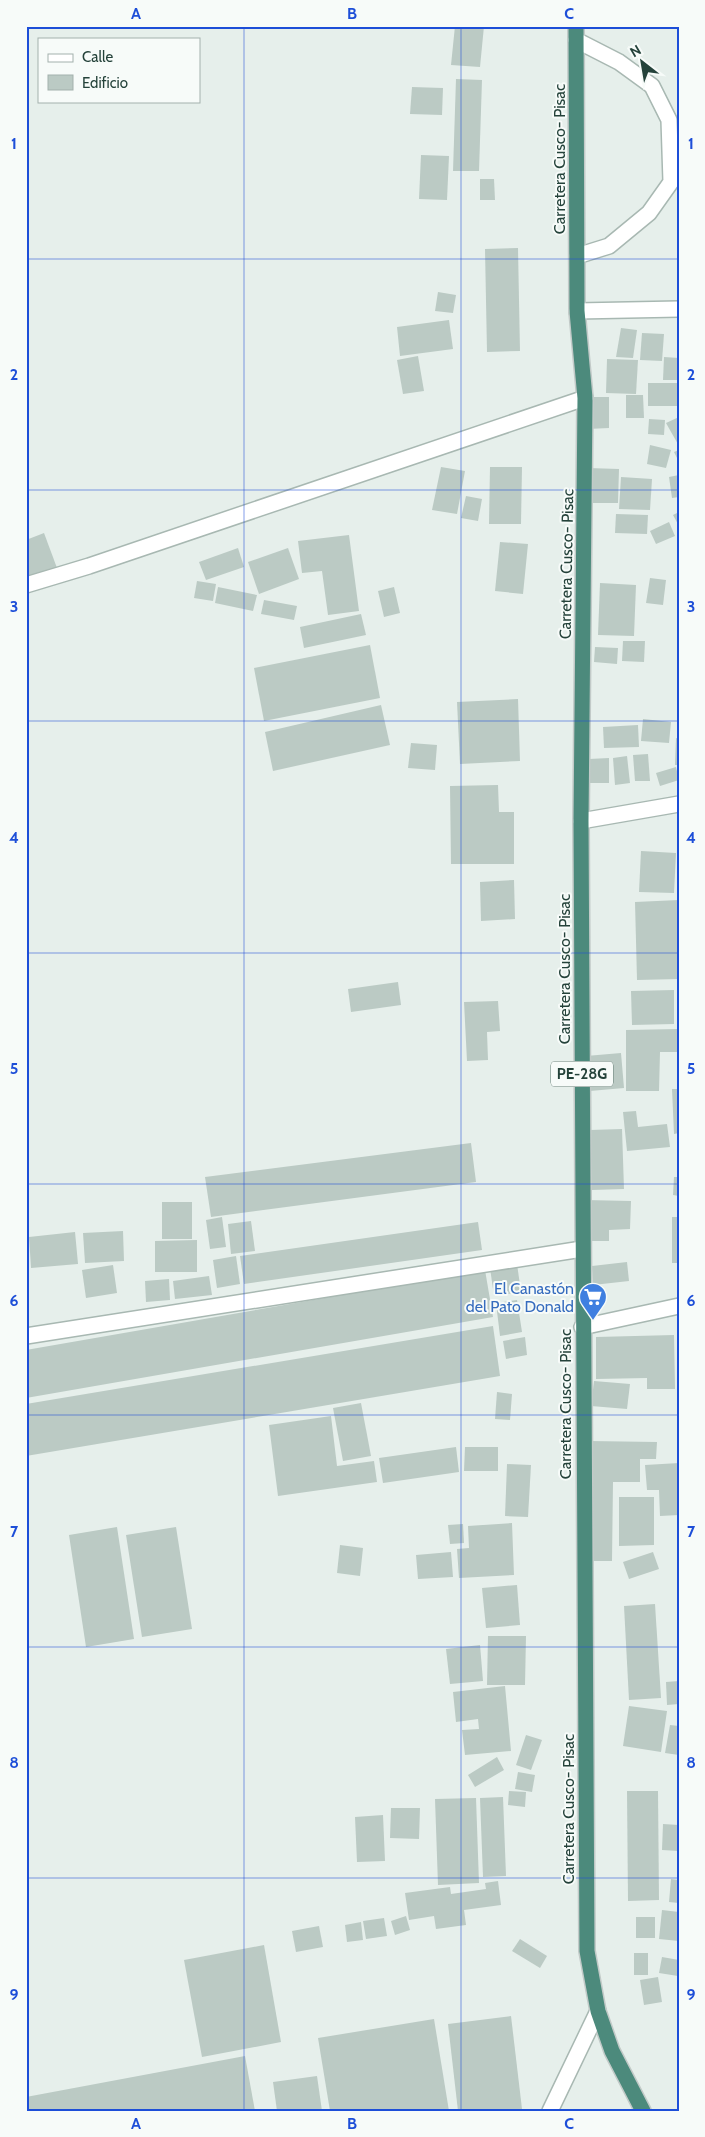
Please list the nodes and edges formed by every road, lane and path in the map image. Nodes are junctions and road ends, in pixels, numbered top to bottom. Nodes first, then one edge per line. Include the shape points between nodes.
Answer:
1 (576, 33) edge
2 (577, 256) junction
3 (679, 309) edge
4 (577, 311) junction
5 (585, 398) junction
6 (26, 585) edge
7 (679, 804) edge
8 (581, 821) junction
9 (582, 1249) junction
10 (679, 1306) edge
11 (582, 1327) junction
12 (26, 1336) edge
13 (598, 2011) junction
14 (550, 2111) edge
15 (643, 2111) edge

1 - 2 highway, Carretera Cusco- Pisac / PE-28G
1 - 2 street via 652,86 669,120 671,182 649,213 609,246
2 - 4 highway, Carretera Cusco- Pisac / PE-28G
3 - 4 street
4 - 5 highway, Carretera Cusco- Pisac / PE-28G
5 - 6 street
5 - 8 highway, Carretera Cusco- Pisac / PE-28G
7 - 8 street
8 - 9 highway, Carretera Cusco- Pisac / PE-28G
9 - 11 highway, Carretera Cusco- Pisac / PE-28G
9 - 12 street
10 - 11 street
11 - 13 highway, Carretera Cusco- Pisac / PE-28G via 587,1950
13 - 14 street
13 - 15 highway, Carretera Cusco- Pisac / PE-28G via 612,2051

